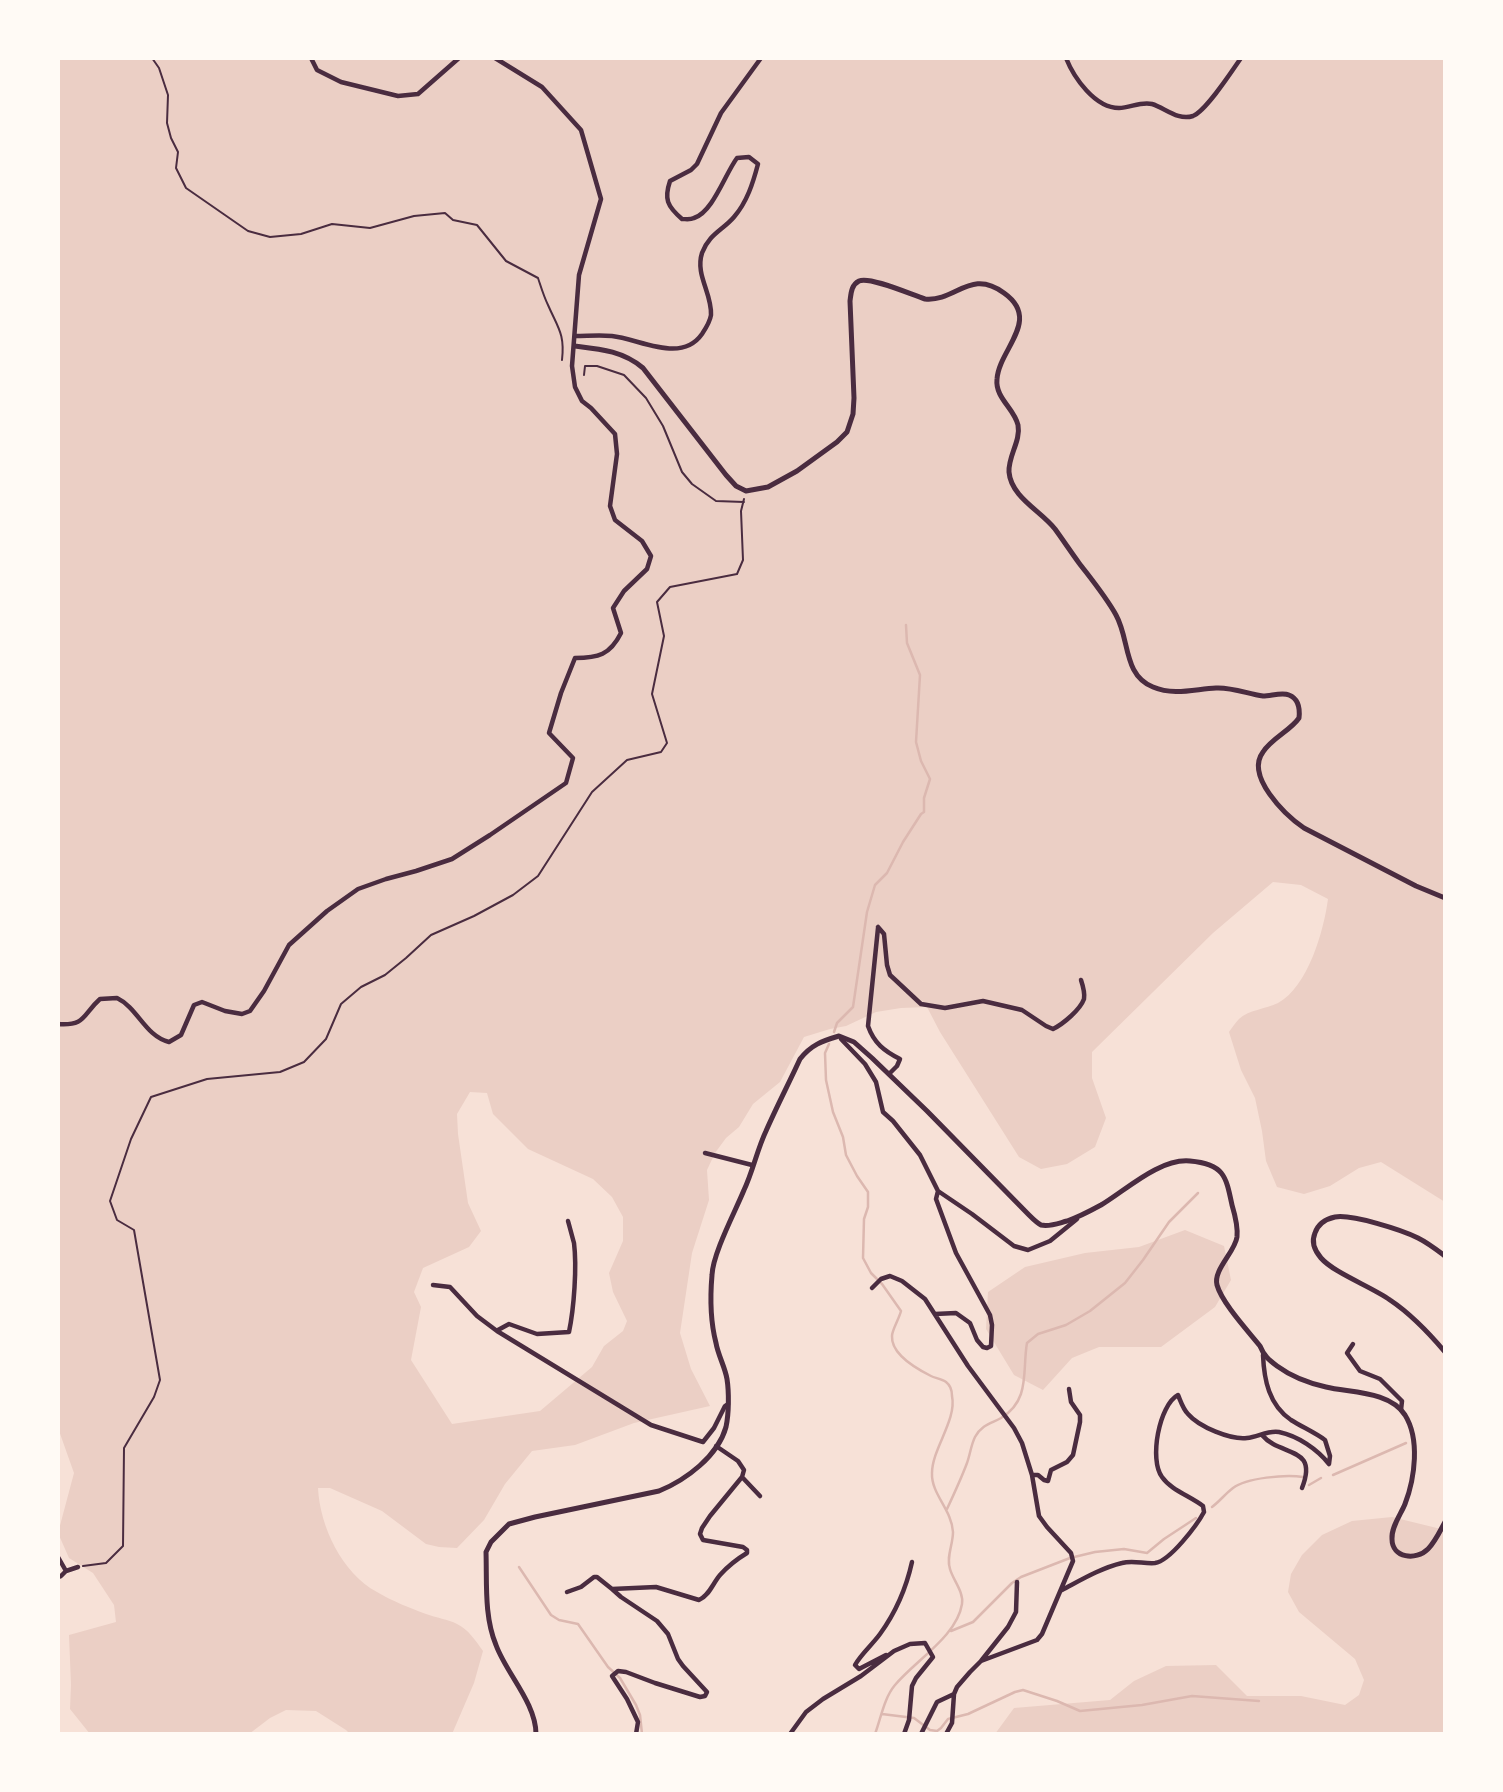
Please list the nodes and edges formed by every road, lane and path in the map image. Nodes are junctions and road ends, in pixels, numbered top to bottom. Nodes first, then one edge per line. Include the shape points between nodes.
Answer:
1 (152, 58) edge
2 (311, 58) edge
3 (458, 58) edge
4 (495, 58) edge
5 (1066, 58) edge
6 (1241, 58) edge
7 (762, 59) edge
8 (575, 336) junction
9 (575, 346) junction
10 (562, 360) dead end
11 (584, 375) dead end
12 (746, 491) junction
13 (744, 502) junction
14 (1445, 898) edge
15 (1082, 980) dead end
16 (58, 1024) edge
17 (839, 1036) junction
18 (889, 1074) junction
19 (705, 1153) dead end
20 (752, 1165) junction
21 (938, 1191) junction
22 (1079, 1217) junction
23 (568, 1221) dead end
24 (1445, 1256) edge
25 (433, 1285) dead end
26 (874, 1286) dead end
27 (934, 1314) junction
28 (498, 1331) junction
29 (1353, 1344) dead end
30 (1445, 1352) edge
31 (1263, 1355) junction
32 (1069, 1389) dead end
33 (728, 1404) junction
34 (1401, 1411) junction
35 (1262, 1435) junction
36 (716, 1446) junction
37 (1032, 1475) junction
38 (742, 1477) junction
39 (1302, 1488) dead end
40 (760, 1496) dead end
41 (1445, 1522) edge
42 (58, 1558) edge
43 (912, 1562) dead end
44 (78, 1567) joint
45 (66, 1571) junction
46 (58, 1577) edge
47 (1017, 1582) dead end
48 (611, 1589) junction
49 (1062, 1590) junction
50 (567, 1592) dead end
51 (894, 1651) junction
52 (981, 1661) junction
53 (954, 1694) junction
54 (921, 1733) edge
55 (536, 1734) edge
56 (636, 1734) edge
57 (790, 1734) edge
58 (904, 1734) edge
59 (946, 1734) edge

1 - 10 path via 168,95 167,123 178,152 176,168 186,188 248,231 270,237 332,224 370,228 445,213 453,220 477,225 506,261 538,278 560,328
2 - 3 street via 317,70 341,82 397,96 418,94
4 - 8 street via 542,88 581,130 601,199 579,275
5 - 6 street via 1086,90 1110,107 1152,104 1191,117 1202,111
7 - 8 street via 721,113 697,164 670,181 666,194 672,211 682,219 695,218 716,196 737,158 749,157 758,164 747,198 733,219 713,234 702,253 700,272 711,302 711,319 705,329 686,347 667,349 612,336
8 - 9 street
9 - 12 street via 611,351 635,361 726,475
9 - 16 street via 575,387 582,401 615,434 610,506 615,520 642,541 652,556 647,569 613,608 621,633 615,646 592,658 575,658 561,692 549,733 573,758 566,783 452,859 358,889 327,911 289,945 250,1011 242,1014 202,1002 194,1005 181,1035 169,1042 159,1039 117,998 100,999 71,1025
11 - 13 path via 585,366 624,375 646,398 692,484 716,501
12 - 13 path
12 - 14 street via 768,487 797,471 847,432 853,414 850,301 857,282 874,282 931,300 979,283 997,289 1019,312 1019,329 996,382 1019,428 1010,477 1110,604 1121,624 1132,669 1143,681 1164,691 1218,688 1293,697 1300,708 1299,718 1261,754 1260,779 1274,800 1304,828
13 - 44 path via 743,560 737,573 670,587 657,602 664,636 652,694 667,743 661,752 627,760 592,792 538,876 494,906 431,935 385,975 361,987 341,1004 326,1039 304,1062 280,1072 207,1079 151,1097 110,1201 117,1220 134,1230 160,1380 124,1448 123,1546 106,1563
15 - 18 street via 1082,1003 1053,1029 1022,1010 983,1001 945,1009 920,1003 890,975 884,934 878,927 868,1026 882,1049 900,1059
17 - 18 street via 854,1042
17 - 20 street via 818,1042 800,1059
17 - 21 street via 865,1064 876,1082 883,1112 920,1155
18 - 22 street via 1040,1225
19 - 20 street
20 - 33 street via 712,1270 711,1314 727,1378
21 - 22 street via 1014,1246 1028,1250 1050,1241
21 - 27 street via 936,1199 956,1253 990,1315 991,1346 980,1345 970,1323 956,1313
22 - 31 street via 1171,1163 1203,1163 1223,1173 1237,1237 1217,1284
23 - 28 street via 575,1280 569,1332 537,1334 509,1324
24 - 30 street via 1419,1238 1350,1218 1323,1222 1314,1236 1324,1261 1396,1304
25 - 28 street via 450,1287
26 - 27 street via 890,1276 902,1281 925,1299
27 - 37 street via 1022,1443
28 - 33 street via 651,1425 700,1441 714,1429
29 - 34 street via 1347,1353 1357,1367 1397,1394
31 - 34 street via 1297,1379 1383,1398
31 - 35 street via 1267,1386 1276,1407 1325,1440 1329,1464 1301,1440 1277,1431
32 - 37 street via 1080,1415 1073,1455 1051,1470 1048,1480
33 - 36 street via 726,1427
34 - 41 street via 1415,1441 1406,1501 1392,1534 1393,1548 1403,1556 1422,1553
35 - 39 street via 1306,1463
35 - 49 street via 1246,1439 1208,1428 1191,1417 1178,1395 1172,1398 1161,1420 1157,1468 1167,1483 1203,1506 1204,1512 1161,1562 1126,1561
36 - 38 street via 737,1461 744,1470
36 - 55 street via 697,1469 671,1487 509,1524 491,1542 486,1552 488,1619 495,1644 530,1709
37 - 49 street via 1039,1516 1071,1553 1073,1561
38 - 40 street
38 - 48 street via 700,1534 704,1540 743,1547 747,1552 720,1575 703,1599 656,1587
42 - 45 street
43 - 51 street via 891,1617 855,1665 859,1669
44 - 45 street
45 - 46 street
47 - 52 street via 1016,1612
48 - 50 street via 597,1577
48 - 56 street via 662,1626 678,1659 707,1694 691,1695 618,1671 613,1676 638,1722
49 - 52 street via 1037,1640
51 - 57 street via 806,1712
51 - 58 street via 925,1643 933,1657 912,1686
52 - 53 street
53 - 54 street via 937,1702
53 - 59 street via 952,1722

